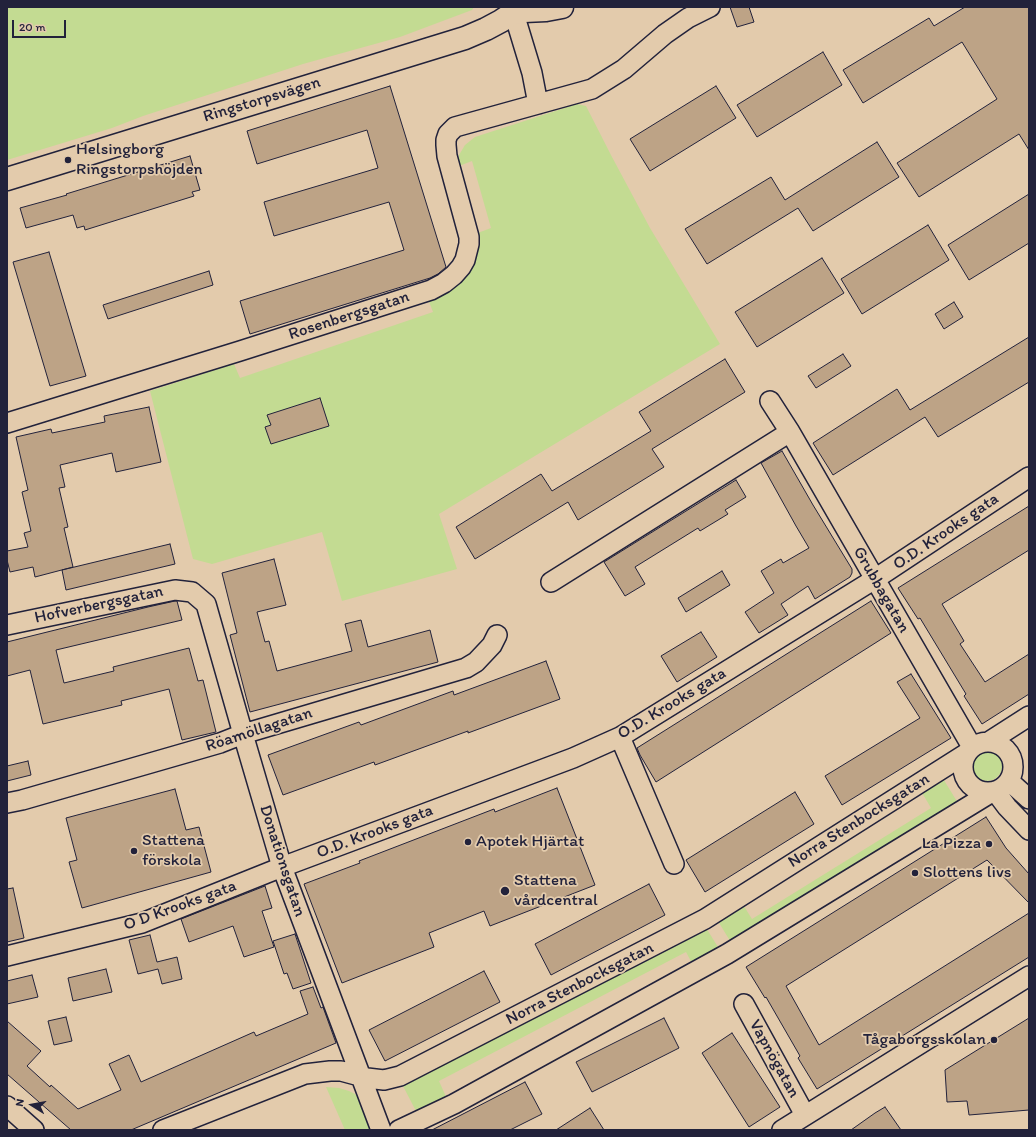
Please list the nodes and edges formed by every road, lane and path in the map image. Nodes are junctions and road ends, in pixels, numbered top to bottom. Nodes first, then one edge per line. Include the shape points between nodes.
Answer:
1 (562, 7) edge
2 (710, 7) edge
3 (516, 9) edge
4 (538, 104) junction
5 (7, 179) edge
6 (770, 401) dead end
7 (7, 423) edge
8 (790, 432) junction
9 (1029, 477) edge
10 (875, 579) junction
11 (551, 582) dead end
12 (192, 592) joint
13 (7, 625) edge
14 (497, 635) dead end
15 (1029, 716) edge
16 (243, 734) junction
17 (620, 737) junction
18 (990, 742) junction
19 (970, 750) junction
20 (1029, 766) edge
21 (1002, 785) junction
22 (1029, 799) edge
23 (7, 803) edge
24 (1029, 830) edge
25 (674, 864) dead end
26 (282, 867) junction
27 (7, 956) edge
28 (1029, 976) edge
29 (744, 1004) dead end
30 (360, 1076) junction
31 (7, 1106) edge
32 (805, 1115) junction
33 (34, 1130) edge
34 (163, 1130) edge
35 (381, 1130) edge
36 (399, 1130) edge
37 (782, 1130) edge

1 - 3 street, Ringstorpsvägen via 524,11
2 - 4 street, Rosenbergsgatan via 664,34 624,69 592,89
3 - 4 street
3 - 5 street, Ringstorpsvägen via 486,29 465,38
4 - 7 street, Rosenbergsgatan via 455,127 448,134 447,156 469,244 461,267 444,283 431,290
6 - 8 street, Grubbagatan
8 - 10 street, Grubbagatan
8 - 11 street
9 - 10 street, O.D. Krooks gata
10 - 17 street, O.D. Krooks gata
10 - 19 street, Grubbagatan
12 - 13 street, Hofverbergsgatan via 175,590
12 - 16 street, Donationsgatan via 206,604
14 - 16 street, Röamöllagatan via 492,645 476,662 466,668
15 - 18 street, Norra Stenbocksgatan
16 - 23 street, Röamöllagatan via 205,748
16 - 26 street, Donationsgatan
17 - 25 street
17 - 26 street, O.D. Krooks gata via 566,760
18 - 19 street, Norra Stenbocksgatan via 984,742
18 - 21 street via 1002,745 1010,754 1014,766
19 - 21 street via 965,757 963,770 971,785 979,790
19 - 30 street, Norra Stenbocksgatan via 705,919 400,1076 384,1080
20 - 21 street
21 - 22 street
21 - 24 street via 1007,808
21 - 36 street via 727,954 454,1104
26 - 27 street, O D Krooks gata via 142,923
26 - 30 street, Donationsgatan
28 - 32 street
29 - 32 street, Vapnögatan
30 - 34 street, Norra Stenbocksgatan via 330,1070 305,1074
30 - 35 street, Donationsgatan
31 - 33 street
32 - 37 street

